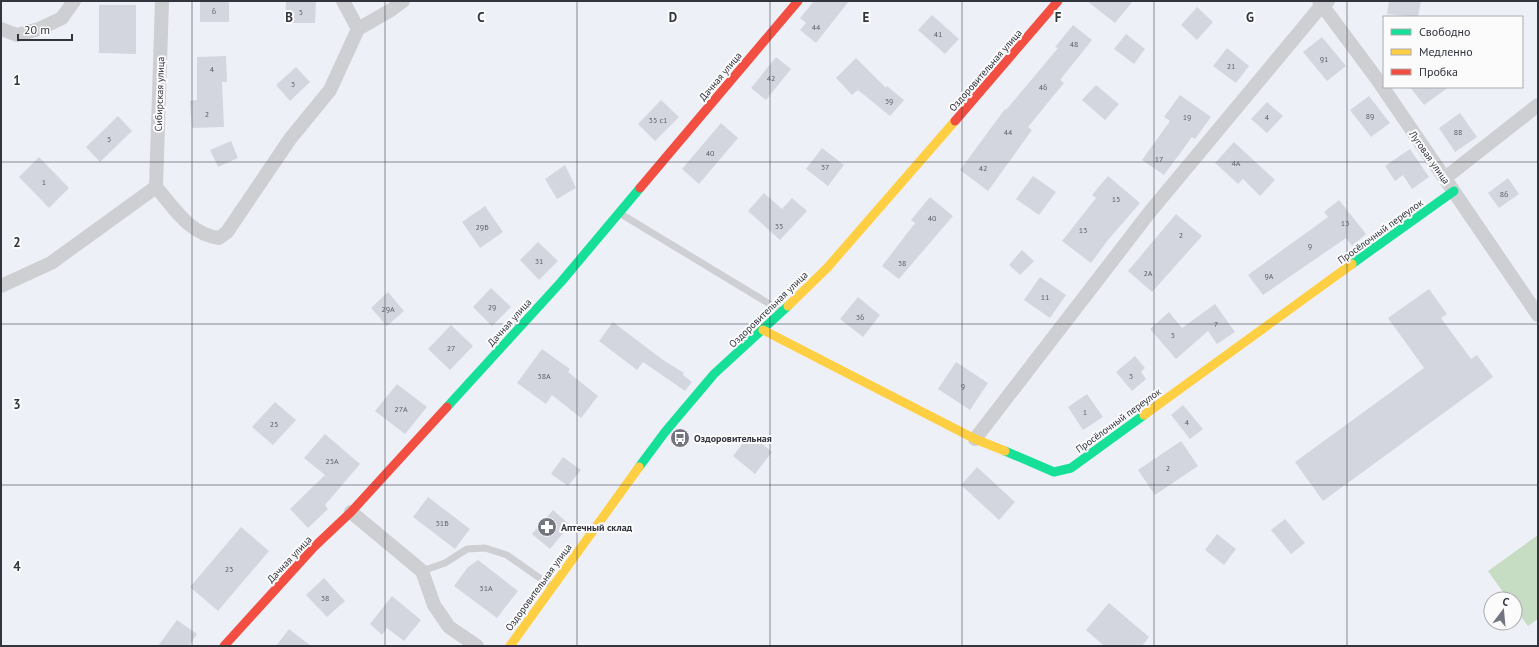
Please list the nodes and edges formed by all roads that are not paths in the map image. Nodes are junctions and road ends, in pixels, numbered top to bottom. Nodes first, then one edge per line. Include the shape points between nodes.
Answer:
1 (74, 1) edge
2 (162, 1) edge
3 (343, 1) edge
4 (403, 1) edge
5 (798, 1) edge
6 (1058, 1) edge
7 (1323, 2) edge
8 (358, 28) junction
9 (1, 29) edge
10 (1538, 105) edge
11 (1445, 178) junction
12 (156, 187) junction
13 (1454, 191) junction
14 (619, 212) junction
15 (1, 286) edge
16 (782, 312) junction
17 (1538, 315) edge
18 (763, 330) junction
19 (974, 439) junction
20 (351, 512) junction
21 (422, 571) junction
22 (552, 587) junction
23 (224, 646) edge
24 (477, 646) edge
25 (510, 646) edge

1 - 9 street via 62,18 39,29 17,35
2 - 12 street, Сибирская улица
3 - 8 street
4 - 8 street
5 - 14 street, Дачная улица
6 - 16 street, Оздоровительная улица via 888,200 827,268
7 - 11 street, Луговая улица
7 - 19 street via 1149,213
8 - 12 street via 330,90 290,139 227,232 219,238 188,225
10 - 11 street
11 - 13 street, Луговая улица
12 - 15 street via 51,263
13 - 17 street, Луговая улица
13 - 19 street, Просёлочный переулок via 1071,468 1054,472
14 - 16 lane
14 - 20 street, Дачная улица via 560,282
16 - 18 street, Оздоровительная улица
18 - 19 street, Просёлочный переулок
18 - 22 street, Оздоровительная улица via 714,374 665,432
20 - 21 street
20 - 23 street, Дачная улица via 314,547
21 - 22 lane via 445,563 467,549 485,548 507,555
21 - 24 street via 434,605 448,627
22 - 25 street, Оздоровительная улица

